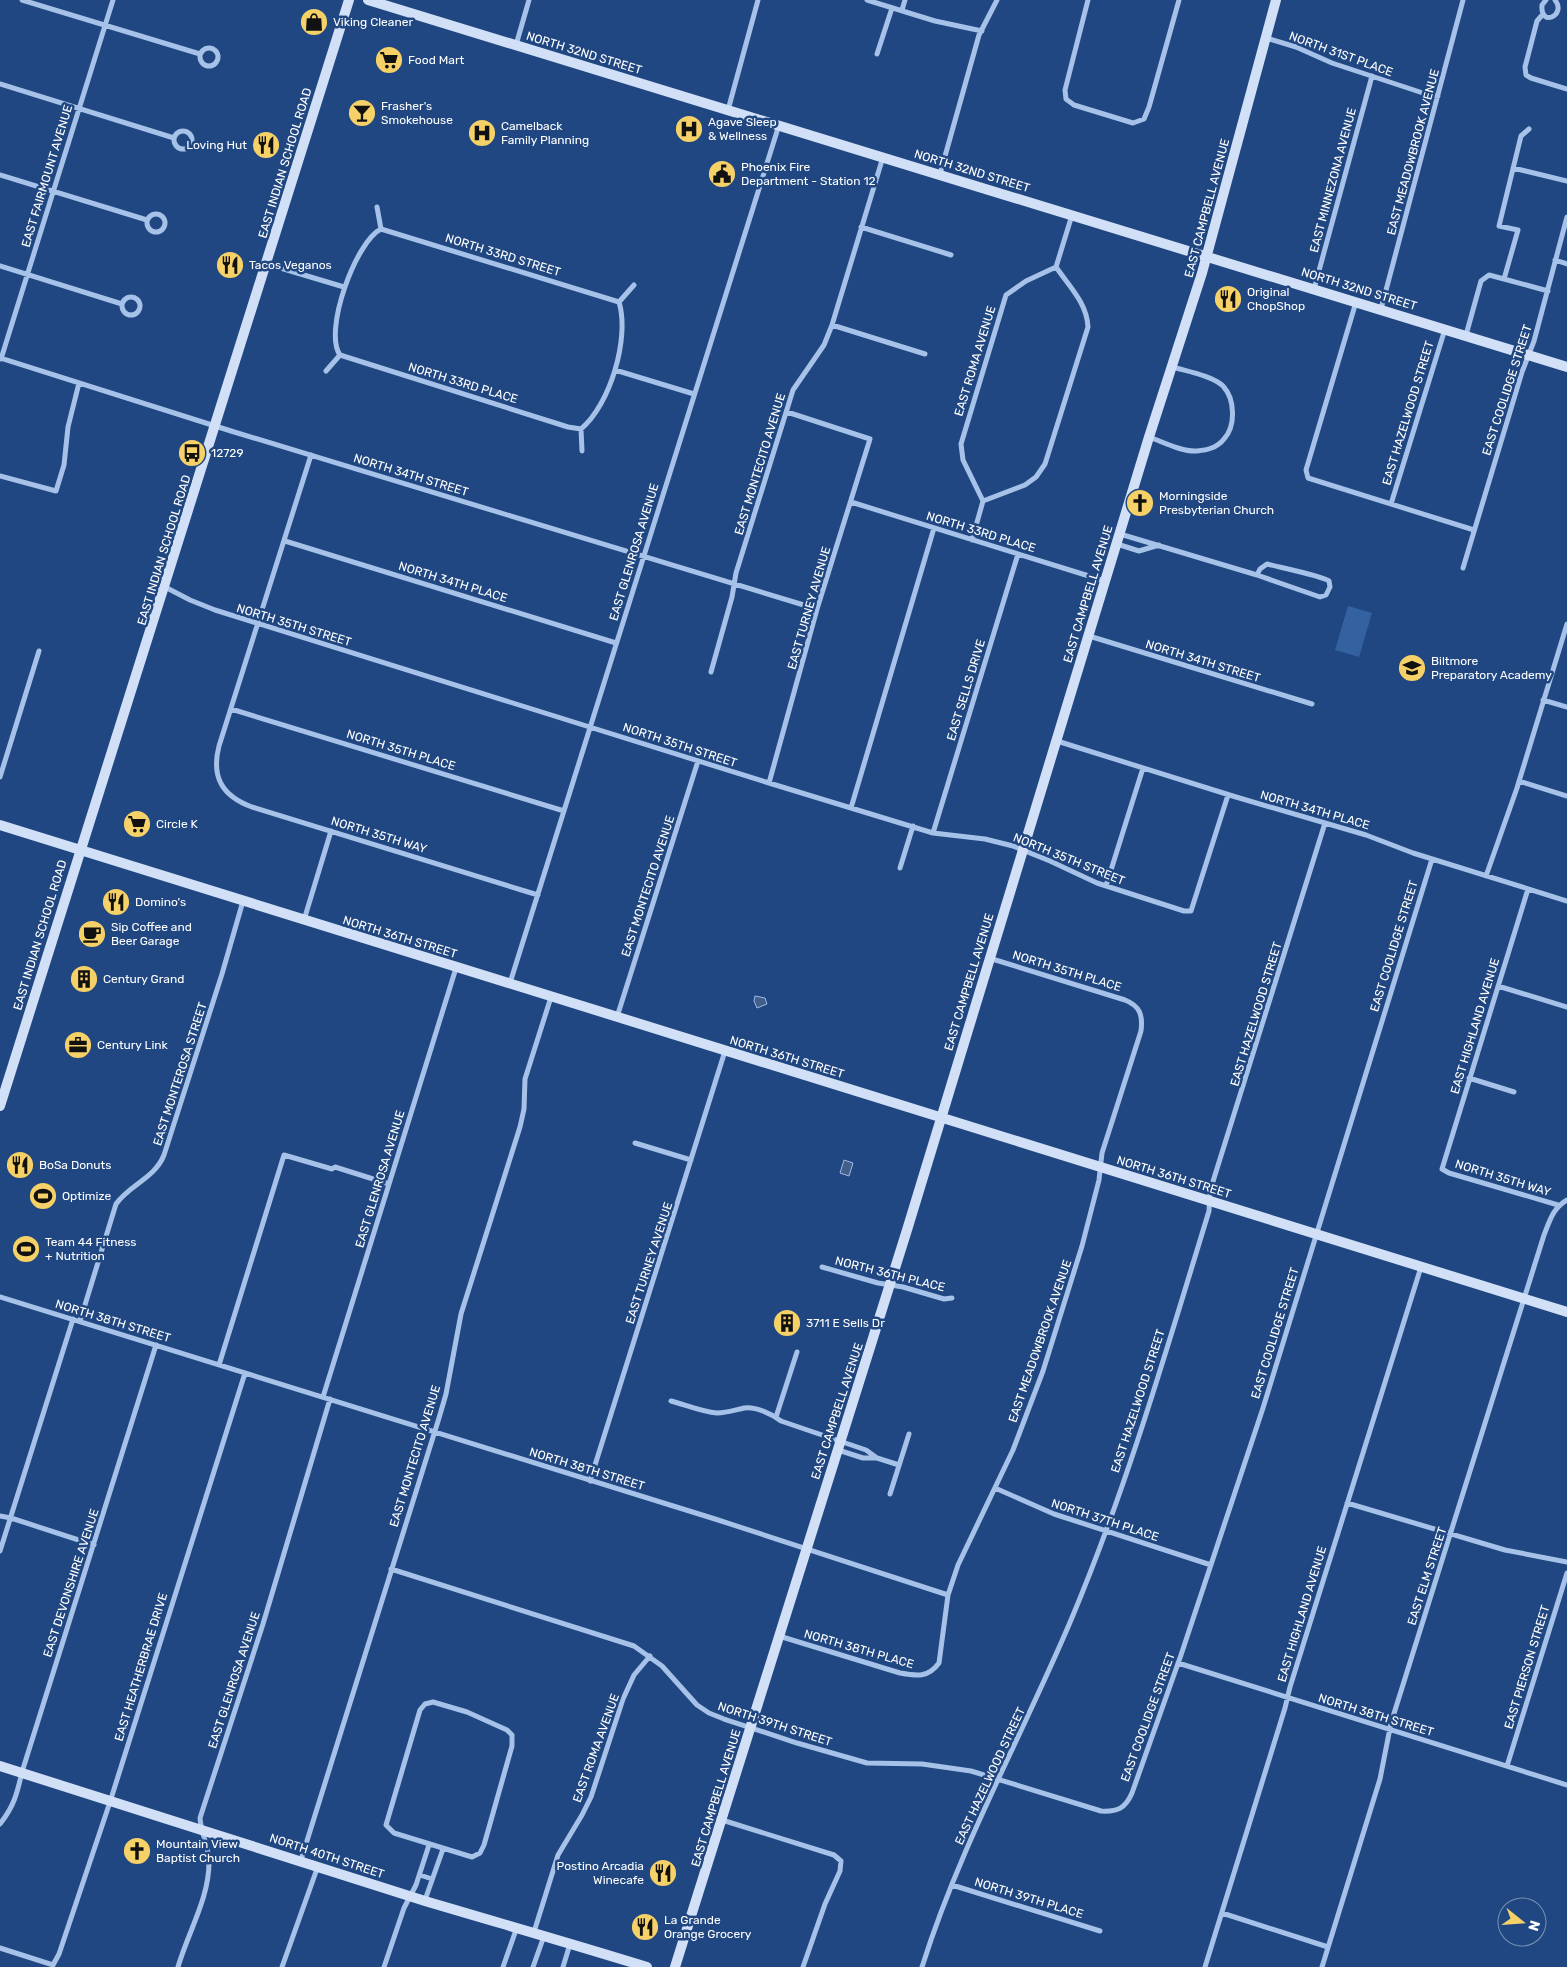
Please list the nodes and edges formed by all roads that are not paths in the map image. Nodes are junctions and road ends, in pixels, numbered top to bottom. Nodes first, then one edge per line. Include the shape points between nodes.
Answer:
1 (22, 0) edge
2 (113, 0) edge
3 (350, 0) edge
4 (368, 0) edge
5 (529, 0) edge
6 (758, 0) edge
7 (867, 0) edge
8 (905, 0) edge
9 (997, 0) edge
10 (1088, 0) edge
11 (1178, 0) edge
12 (1276, 0) edge
13 (1464, 0) edge
14 (1546, 0) edge
15 (1554, 0) edge
16 (892, 8) junction
17 (902, 10) junction
18 (1543, 14) junction
19 (105, 25) junction
20 (982, 31) junction
21 (1266, 38) junction
22 (516, 45) junction
23 (200, 54) dead end
24 (878, 54) dead end
25 (1372, 76) junction
26 (0, 84) edge
27 (1567, 89) edge
28 (1438, 96) junction
29 (79, 109) junction
30 (728, 110) junction
31 (779, 125) junction
32 (1529, 129) dead end
33 (174, 138) dead end
34 (883, 157) junction
35 (1514, 168) junction
36 (940, 174) junction
37 (0, 175) edge
38 (1567, 181) edge
39 (53, 191) junction
40 (377, 207) dead end
41 (1072, 214) junction
42 (1567, 217) edge
43 (147, 220) dead end
44 (861, 227) junction
45 (381, 229) junction
46 (950, 255) dead end
47 (1207, 256) junction
48 (1556, 260) junction
49 (267, 264) junction
50 (1567, 264) edge
51 (0, 266) edge
52 (1056, 268) junction
53 (27, 274) junction
54 (1504, 279) junction
55 (634, 285) dead end
56 (344, 287) junction
57 (1314, 289) junction
58 (1548, 291) junction
59 (619, 302) junction
60 (1357, 302) junction
61 (122, 304) dead end
62 (1381, 309) junction
63 (832, 325) junction
64 (1445, 329) junction
65 (1466, 335) junction
66 (340, 354) junction
67 (925, 354) dead end
68 (1529, 355) junction
69 (0, 358) edge
70 (1567, 366) edge
71 (1173, 367) junction
72 (615, 370) junction
73 (326, 371) dead end
74 (80, 383) junction
75 (694, 394) junction
76 (787, 412) junction
77 (216, 425) junction
78 (581, 429) junction
79 (1149, 437) junction
80 (582, 451) dead end
81 (311, 454) junction
82 (0, 476) edge
83 (983, 501) junction
84 (851, 502) junction
85 (1391, 504) junction
86 (934, 528) junction
87 (1474, 530) junction
88 (1118, 539) junction
89 (972, 540) junction
90 (285, 541) junction
91 (1146, 541) junction
92 (1160, 545) junction
93 (1144, 550) junction
94 (1018, 554) junction
95 (644, 556) junction
96 (1462, 568) dead end
97 (1257, 575) junction
98 (1105, 581) junction
99 (734, 583) junction
100 (165, 587) junction
101 (817, 609) junction
102 (258, 624) junction
103 (1567, 624) edge
104 (1089, 636) junction
105 (616, 642) junction
106 (40, 651) dead end
107 (711, 672) dead end
108 (1543, 700) junction
109 (1312, 704) dead end
110 (1567, 707) edge
111 (231, 709) junction
112 (590, 727) junction
113 (1056, 741) junction
114 (698, 761) junction
115 (1143, 768) junction
116 (0, 777) edge
117 (1519, 781) junction
118 (769, 784) junction
119 (1228, 795) junction
120 (1567, 796) edge
121 (851, 808) junction
122 (564, 811) junction
123 (1325, 823) junction
124 (0, 826) edge
125 (912, 826) junction
126 (331, 831) junction
127 (933, 833) junction
128 (1022, 850) junction
129 (80, 851) junction
130 (1432, 859) junction
131 (900, 868) dead end
132 (1486, 876) junction
133 (1106, 886) junction
134 (1528, 889) junction
135 (538, 895) junction
136 (243, 901) junction
137 (1567, 901) edge
138 (304, 920) junction
139 (989, 957) junction
140 (456, 968) junction
141 (510, 985) junction
142 (1498, 986) junction
143 (551, 997) junction
144 (1567, 1007) edge
145 (1138, 1008) joint
146 (617, 1017) junction
147 (725, 1051) junction
148 (1469, 1078) junction
149 (1514, 1092) dead end
150 (0, 1106) edge
151 (941, 1117) junction
152 (635, 1143) dead end
153 (691, 1160) junction
154 (1101, 1167) junction
155 (1442, 1169) joint
156 (389, 1184) junction
157 (1567, 1200) edge
158 (1210, 1201) junction
159 (1558, 1205) junction
160 (1315, 1233) junction
161 (822, 1267) dead end
162 (1422, 1267) junction
163 (890, 1285) junction
164 (0, 1297) edge
165 (952, 1298) dead end
166 (1524, 1298) junction
167 (1567, 1312) edge
168 (73, 1319) junction
169 (80, 1321) junction
170 (156, 1345) junction
171 (797, 1352) dead end
172 (219, 1365) junction
173 (245, 1373) junction
174 (323, 1397) junction
175 (330, 1399) junction
176 (672, 1401) dead end
177 (776, 1417) junction
178 (435, 1432) junction
179 (909, 1434) dead end
180 (839, 1446) junction
181 (866, 1450) junction
182 (863, 1458) junction
183 (877, 1458) junction
184 (899, 1465) junction
185 (590, 1481) junction
186 (995, 1488) junction
187 (890, 1494) dead end
188 (1347, 1503) junction
189 (0, 1516) edge
190 (11, 1518) junction
191 (1105, 1531) junction
192 (1450, 1534) junction
193 (94, 1545) junction
194 (806, 1548) junction
195 (0, 1551) edge
196 (1567, 1562) edge
197 (1211, 1565) junction
198 (391, 1568) junction
199 (1567, 1573) edge
200 (948, 1595) junction
201 (779, 1636) junction
202 (650, 1656) junction
203 (1178, 1663) junction
204 (933, 1672) joint
205 (1288, 1698) junction
206 (751, 1728) junction
207 (1390, 1730) junction
208 (0, 1766) edge
209 (1507, 1766) junction
210 (22, 1772) junction
211 (999, 1780) junction
212 (1567, 1785) edge
213 (110, 1802) junction
214 (1122, 1808) joint
215 (722, 1820) junction
216 (0, 1824) edge
217 (200, 1830) junction
218 (429, 1845) junction
219 (443, 1849) junction
220 (301, 1860) junction
221 (318, 1866) junction
222 (420, 1875) junction
223 (432, 1879) junction
224 (952, 1885) junction
225 (411, 1896) junction
226 (425, 1900) junction
227 (1222, 1913) junction
228 (517, 1928) junction
229 (1100, 1931) dead end
230 (539, 1934) junction
231 (570, 1943) junction
232 (1328, 1947) junction
233 (0, 1948) edge
234 (178, 1967) edge
235 (282, 1967) edge
236 (384, 1967) edge
237 (503, 1967) edge
238 (533, 1967) edge
239 (563, 1967) edge
240 (646, 1967) edge
241 (675, 1967) edge
242 (803, 1967) edge
243 (922, 1967) edge
244 (1205, 1967) edge
245 (1322, 1967) edge

1 - 19 street
2 - 19 street, EAST FAIRMOUNT AVENUE
3 - 49 main road, EAST INDIAN SCHOOL ROAD
4 - 22 main road, NORTH 32ND STREET
5 - 22 street
6 - 30 street
7 - 16 street
8 - 17 street
9 - 20 street
10 - 11 street via 1065,90 1066,99 1074,105 1133,123 1144,119 1149,108
12 - 21 main road, EAST CAMPBELL AVENUE
13 - 28 street, EAST MEADOWBROOK AVENUE
14 - 18 street via 1542,5
15 - 18 street via 1560,7 1556,15 1548,17
16 - 17 street
16 - 24 street
17 - 20 street
18 - 27 street via 1537,21 1526,74
19 - 23 street
19 - 29 street, EAST FAIRMOUNT AVENUE
20 - 36 street
21 - 25 street, NORTH 31ST PLACE
21 - 47 main road, EAST CAMPBELL AVENUE
22 - 30 main road, NORTH 32ND STREET
25 - 28 street, NORTH 31ST PLACE
25 - 57 street, EAST MINNEZONA AVENUE
26 - 29 street
28 - 62 street, EAST MEADOWBROOK AVENUE
29 - 33 street
29 - 39 street, EAST FAIRMOUNT AVENUE
30 - 31 main road, NORTH 32ND STREET
31 - 34 main road, NORTH 32ND STREET
31 - 75 street, EAST GLENROSA AVENUE
32 - 35 street via 1521,136
34 - 36 main road, NORTH 32ND STREET
34 - 44 street, EAST MONTECITO AVENUE
35 - 38 street
35 - 54 street via 1498,226 1518,230
36 - 41 main road, NORTH 32ND STREET
37 - 39 street
39 - 43 street
39 - 53 street, EAST FAIRMOUNT AVENUE
40 - 45 street
41 - 47 main road, NORTH 32ND STREET
41 - 52 street
42 - 48 street, EAST COOLIDGE STREET
44 - 46 street
44 - 63 street, EAST MONTECITO AVENUE
45 - 56 street via 366,242
45 - 59 street, NORTH 33RD STREET
47 - 57 main road, NORTH 32ND STREET
47 - 71 main road, EAST CAMPBELL AVENUE
48 - 50 street
48 - 58 street, EAST COOLIDGE STREET
49 - 56 street
49 - 77 main road, EAST INDIAN SCHOOL ROAD
51 - 53 street
52 - 83 street, EAST ROMA AVENUE via 1026,281 1006,295 992,336 961,444 963,460
52 - 83 street via 1088,315 1088,327 1057,430 1045,464 1036,477 1025,485
53 - 61 street
53 - 69 street, EAST FAIRMOUNT AVENUE
54 - 58 street
54 - 65 street via 1489,275 1481,281
55 - 59 street
56 - 66 street via 337,329
57 - 60 main road, NORTH 32ND STREET
58 - 68 street, EAST COOLIDGE STREET
59 - 72 street via 622,313
60 - 62 main road, NORTH 32ND STREET
60 - 85 street via 1306,470 1308,478
62 - 64 main road, NORTH 32ND STREET
63 - 67 street
63 - 76 street, EAST MONTECITO AVENUE via 824,344 793,390
64 - 65 main road, NORTH 32ND STREET
64 - 85 street, EAST HAZELWOOD STREET
65 - 68 main road, NORTH 32ND STREET
66 - 73 street
66 - 78 street, NORTH 33RD PLACE
68 - 70 main road, NORTH 32ND STREET
68 - 87 street, EAST COOLIDGE STREET
69 - 74 street, NORTH 34TH STREET
71 - 79 main road, EAST CAMPBELL AVENUE
71 - 79 street via 1222,385 1232,398 1232,422 1225,439 1211,449 1194,451
72 - 75 street
72 - 78 street via 602,402
74 - 77 street, NORTH 34TH STREET
74 - 82 street via 56,490
75 - 95 street, EAST GLENROSA AVENUE
76 - 84 street, EAST TURNEY AVENUE via 870,439
76 - 99 street, EAST MONTECITO AVENUE
77 - 81 street, NORTH 34TH STREET
77 - 100 main road, EAST INDIAN SCHOOL ROAD
78 - 80 street
79 - 88 main road, EAST CAMPBELL AVENUE
81 - 90 street
81 - 95 street, NORTH 34TH STREET
83 - 89 street
84 - 86 street, NORTH 33RD PLACE
84 - 101 street, EAST TURNEY AVENUE
85 - 87 street
86 - 89 street, NORTH 33RD PLACE
86 - 121 street
87 - 96 street, EAST COOLIDGE STREET
88 - 91 street
88 - 93 street via 1139,551
88 - 98 main road, EAST CAMPBELL AVENUE
89 - 94 street, NORTH 33RD PLACE
90 - 102 street
90 - 105 street, NORTH 34TH PLACE
91 - 92 street
91 - 93 street
92 - 93 street
92 - 97 street
94 - 98 street, NORTH 33RD PLACE
94 - 127 street, EAST SELLS DRIVE
95 - 99 street, NORTH 34TH STREET
95 - 105 street, EAST GLENROSA AVENUE
97 - 97 street via 1320,596 1326,595 1330,587 1325,577 1267,564
98 - 104 main road, EAST CAMPBELL AVENUE
99 - 101 street, NORTH 34TH STREET
99 - 107 street, EAST MONTECITO AVENUE
100 - 102 street, NORTH 35TH STREET via 198,604
100 - 129 main road, EAST INDIAN SCHOOL ROAD
101 - 118 street, EAST TURNEY AVENUE
102 - 111 street
102 - 112 street, NORTH 35TH STREET
103 - 108 street
104 - 109 street, NORTH 34TH STREET
104 - 113 main road, EAST CAMPBELL AVENUE
105 - 112 street, EAST GLENROSA AVENUE
106 - 116 street
108 - 110 street
108 - 117 street
111 - 122 street, NORTH 35TH PLACE
111 - 126 street, NORTH 35TH WAY via 216,759 217,775 227,794 239,802
112 - 114 street, NORTH 35TH STREET
112 - 122 street, EAST GLENROSA AVENUE
113 - 115 street, NORTH 34TH PLACE
113 - 128 main road, EAST CAMPBELL AVENUE
114 - 118 street, NORTH 35TH STREET
114 - 146 street, EAST MONTECITO AVENUE
115 - 119 street, NORTH 34TH PLACE
115 - 133 street
117 - 120 street
117 - 132 street
118 - 121 street, NORTH 35TH STREET
119 - 123 street, NORTH 34TH PLACE
119 - 133 street, NORTH 35TH STREET via 1192,911
121 - 125 street, NORTH 35TH STREET
122 - 135 street, EAST GLENROSA AVENUE
123 - 130 street, NORTH 34TH PLACE via 1366,834
123 - 158 street, EAST HAZELWOOD STREET via 1210,1191
124 - 129 main road, NORTH 36TH STREET
125 - 127 street, NORTH 35TH STREET
125 - 131 street
126 - 135 street, NORTH 35TH WAY
126 - 138 street
127 - 128 street, NORTH 35TH STREET via 991,840
128 - 133 street, NORTH 35TH STREET
128 - 139 main road, EAST CAMPBELL AVENUE
129 - 136 main road, NORTH 36TH STREET
129 - 150 main road, EAST INDIAN SCHOOL ROAD
130 - 132 street, NORTH 34TH PLACE
130 - 160 street, EAST COOLIDGE STREET
132 - 134 street, NORTH 34TH PLACE
134 - 137 street, NORTH 34TH PLACE
134 - 142 street, EAST HIGHLAND AVENUE
135 - 141 street, EAST GLENROSA AVENUE
136 - 138 main road, NORTH 36TH STREET
136 - 169 street, EAST MONTEROSA STREET via 164,1155 153,1172 116,1204
138 - 140 main road, NORTH 36TH STREET
139 - 145 street, NORTH 35TH PLACE via 1125,1000
139 - 151 main road, EAST CAMPBELL AVENUE
140 - 141 main road, NORTH 36TH STREET
140 - 156 street, EAST GLENROSA AVENUE
141 - 143 main road, NORTH 36TH STREET
142 - 144 street
142 - 148 street, EAST HIGHLAND AVENUE
143 - 146 main road, NORTH 36TH STREET
143 - 178 street, EAST MONTECITO AVENUE via 525,1079 520,1127 461,1314 446,1394
145 - 154 street, EAST MEADOWBROOK AVENUE via 1142,1018 1141,1031 1102,1153
146 - 147 main road, NORTH 36TH STREET
147 - 151 main road, NORTH 36TH STREET
147 - 153 street, EAST TURNEY AVENUE
148 - 149 street
148 - 155 street, EAST HIGHLAND AVENUE
151 - 154 main road, NORTH 36TH STREET
151 - 163 main road, EAST CAMPBELL AVENUE
152 - 153 street
153 - 185 street, EAST TURNEY AVENUE
154 - 158 main road, NORTH 36TH STREET
154 - 186 street, EAST MEADOWBROOK AVENUE via 1082,1246 1043,1371
155 - 159 street, NORTH 35TH WAY
156 - 172 street via 284,1155
156 - 174 street, EAST GLENROSA AVENUE
157 - 159 street
158 - 160 main road, NORTH 36TH STREET
158 - 191 street, EAST HAZELWOOD STREET via 1162,1362
159 - 166 street, EAST ELM STREET via 1544,1235
160 - 162 main road, NORTH 36TH STREET
160 - 197 street, EAST COOLIDGE STREET via 1263,1408
161 - 163 street, NORTH 36TH PLACE
162 - 166 main road, NORTH 36TH STREET
162 - 188 street, EAST HIGHLAND AVENUE
163 - 165 street, NORTH 36TH PLACE via 944,1299
163 - 180 main road, EAST CAMPBELL AVENUE
164 - 168 street, NORTH 38TH STREET
166 - 167 main road, NORTH 36TH STREET
166 - 192 street, EAST ELM STREET
168 - 169 street, NORTH 38TH STREET
168 - 190 street
169 - 170 street, NORTH 38TH STREET
170 - 172 street, NORTH 38TH STREET
170 - 193 street, EAST DEVONSHIRE AVENUE
171 - 177 street
172 - 173 street, NORTH 38TH STREET
173 - 174 street, NORTH 38TH STREET
173 - 213 street, EAST HEATHERBRAE DRIVE
174 - 175 street, NORTH 38TH STREET
175 - 178 street, NORTH 38TH STREET
175 - 217 street, EAST GLENROSA AVENUE via 263,1624 200,1818
176 - 177 street via 708,1412 747,1408
177 - 180 street
178 - 185 street, NORTH 38TH STREET
178 - 198 street, EAST MONTECITO AVENUE
179 - 184 street
180 - 181 street
180 - 182 street
180 - 194 main road, EAST CAMPBELL AVENUE
181 - 182 street
181 - 183 street
182 - 183 street
183 - 184 street
184 - 187 street
185 - 194 street, NORTH 38TH STREET
186 - 191 street, NORTH 37TH PLACE via 1054,1514
186 - 200 street, EAST MEADOWBROOK AVENUE via 958,1565
188 - 192 street
188 - 205 street, EAST HIGHLAND AVENUE
189 - 190 street
190 - 193 street
190 - 195 street
191 - 197 street, NORTH 37TH PLACE
191 - 211 street, EAST HAZELWOOD STREET via 1072,1618
192 - 196 street via 1505,1550
192 - 207 street, EAST ELM STREET
193 - 210 street, EAST DEVONSHIRE AVENUE
194 - 200 street, NORTH 38TH STREET
194 - 201 main road, EAST CAMPBELL AVENUE
197 - 203 street, EAST COOLIDGE STREET
198 - 202 street, NORTH 39TH STREET via 634,1646
198 - 220 street, EAST MONTECITO AVENUE
199 - 209 street, EAST PIERSON STREET
200 - 204 street, EAST MEADOWBROOK AVENUE via 942,1650
201 - 204 street, NORTH 38TH PLACE via 900,1673 919,1677
201 - 206 main road, EAST CAMPBELL AVENUE
202 - 206 street, NORTH 39TH STREET via 697,1705 709,1713
202 - 230 street, EAST ROMA AVENUE via 634,1675 591,1797 558,1855
203 - 205 street, NORTH 38TH STREET
203 - 214 street, EAST COOLIDGE STREET via 1132,1793
205 - 207 street, NORTH 38TH STREET
205 - 227 street, EAST HIGHLAND AVENUE
206 - 211 street, NORTH 39TH STREET via 867,1763 922,1764 971,1771
206 - 215 main road, EAST CAMPBELL AVENUE
207 - 209 street, NORTH 38TH STREET
207 - 232 street, EAST ELM STREET via 1380,1779
208 - 210 main road, NORTH 40TH STREET
209 - 212 street, NORTH 38TH STREET
210 - 213 main road, NORTH 40TH STREET
210 - 216 street, EAST DEVONSHIRE AVENUE via 15,1800
211 - 214 street, NORTH 39TH STREET via 1101,1811 1112,1812
211 - 224 street, EAST HAZELWOOD STREET
213 - 217 main road, NORTH 40TH STREET
213 - 233 street, EAST HEATHERBRAE DRIVE via 59,1954 52,1964
215 - 241 main road, EAST CAMPBELL AVENUE
215 - 242 street via 834,1855 841,1861
217 - 220 main road, NORTH 40TH STREET
217 - 234 street, EAST GLENROSA AVENUE via 209,1858 208,1884
218 - 219 street
218 - 219 street via 394,1833 387,1828 386,1821 420,1710 433,1702 507,1730 512,1737 502,1785 482,1850 472,1857
218 - 222 street
219 - 223 street
220 - 221 main road, NORTH 40TH STREET
221 - 225 main road, NORTH 40TH STREET
221 - 235 street
222 - 223 street
222 - 225 street
223 - 226 street
224 - 229 street, NORTH 39TH PLACE
224 - 243 street, EAST HAZELWOOD STREET
225 - 226 main road, NORTH 40TH STREET
225 - 236 street
226 - 228 main road, NORTH 40TH STREET
227 - 232 street
227 - 244 street, EAST HIGHLAND AVENUE
228 - 230 main road, NORTH 40TH STREET
228 - 237 street
230 - 231 main road, NORTH 40TH STREET
230 - 238 street, EAST ROMA AVENUE
231 - 239 street
231 - 240 main road, NORTH 40TH STREET
232 - 245 street, EAST ELM STREET

